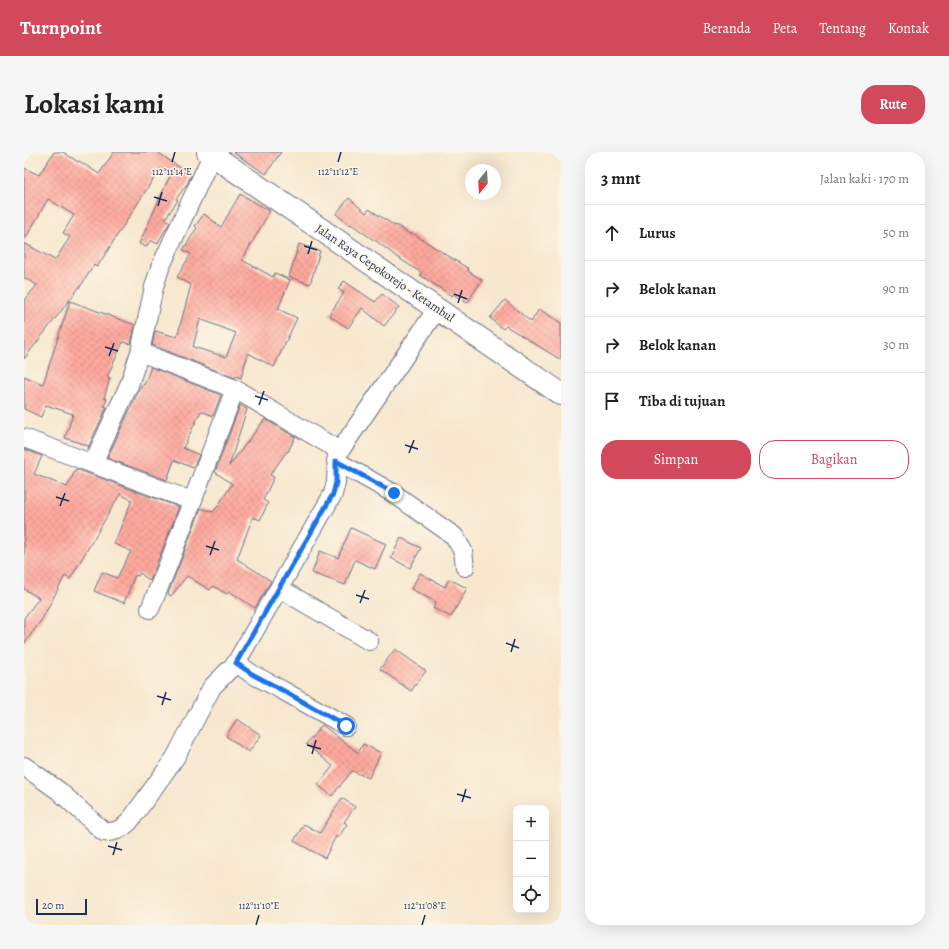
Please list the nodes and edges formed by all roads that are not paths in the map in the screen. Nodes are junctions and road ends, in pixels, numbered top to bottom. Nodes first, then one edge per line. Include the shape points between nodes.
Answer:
1 (210, 153) edge
2 (437, 309) junction
3 (140, 352) junction
4 (235, 389) junction
5 (561, 394) edge
6 (24, 438) edge
7 (338, 456) junction
8 (93, 463) junction
9 (192, 501) junction
10 (465, 567) dead end
11 (279, 588) junction
12 (150, 608) dead end
13 (369, 641) dead end
14 (236, 663) junction
15 (346, 726) dead end
16 (24, 766) edge

1 - 2 street, Jalan Raya Cepokorejo - Ketambul
1 - 3 street via 160,268
2 - 5 street, Jalan Raya Cepokorejo - Ketambul
2 - 7 street
3 - 4 street
3 - 8 street via 129,385
4 - 7 street
4 - 9 street
6 - 8 street
7 - 10 street via 454,536 463,552
7 - 11 street via 333,494
8 - 9 street
9 - 12 street
11 - 13 street
11 - 14 street
14 - 15 street
14 - 16 street via 212,687 171,763 129,822 117,831 102,830 59,791

